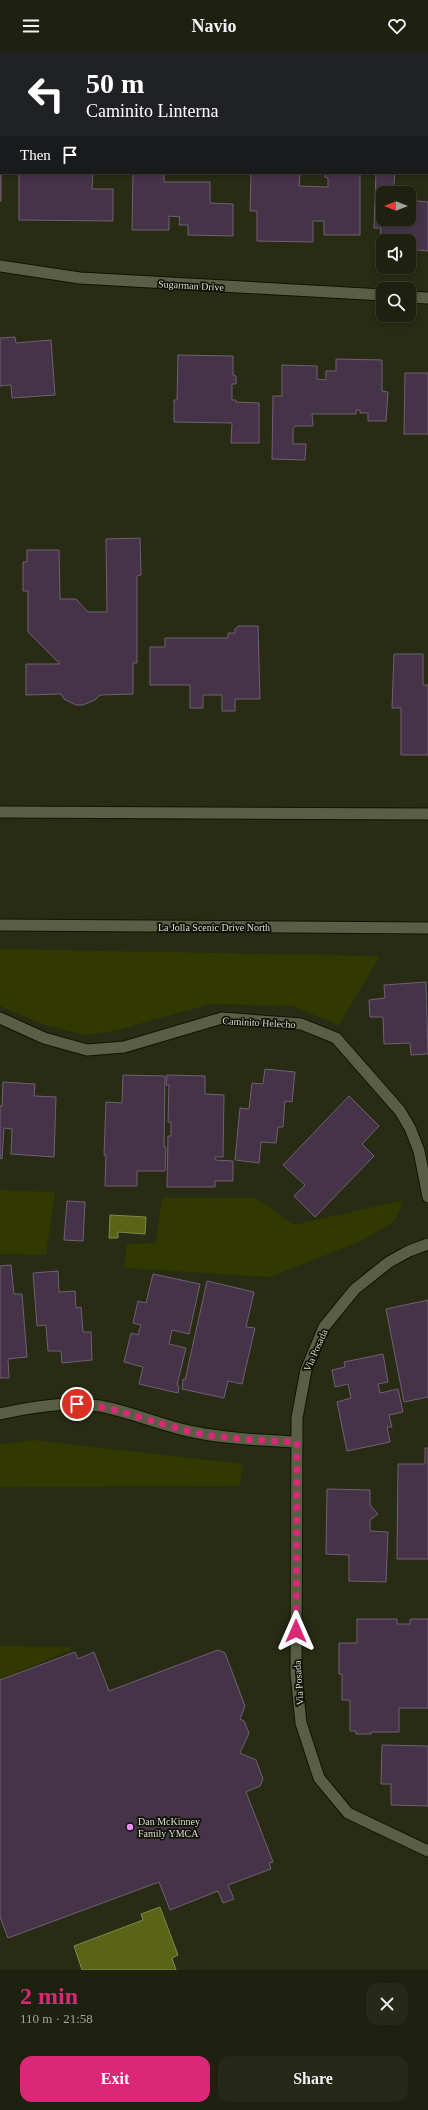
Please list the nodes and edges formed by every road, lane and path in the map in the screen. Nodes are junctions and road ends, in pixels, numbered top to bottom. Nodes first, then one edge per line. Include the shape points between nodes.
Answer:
1 (0, 266) edge
2 (376, 295) edge
3 (416, 297) edge
4 (428, 298) edge
5 (0, 812) edge
6 (428, 814) edge
7 (0, 925) edge
8 (428, 928) edge
9 (0, 1018) edge
10 (428, 1197) edge
11 (428, 1244) edge
12 (0, 1414) edge
13 (297, 1442) junction
14 (428, 1851) edge

1 - 2 street, Sugarman Drive via 80,278
3 - 4 street
5 - 6 street
7 - 8 street, La Jolla Scenic Drive North
9 - 10 street, Caminito Helecho via 44,1038 87,1050 124,1047 222,1018 302,1024 336,1038 400,1111 410,1128 419,1151
11 - 13 street, Via Posada via 409,1251 371,1274 355,1289 324,1327 306,1370 300,1394
12 - 13 street via 47,1405 85,1404 193,1432 224,1437
13 - 14 street, Via Posada via 296,1674 302,1723 319,1778 348,1813

